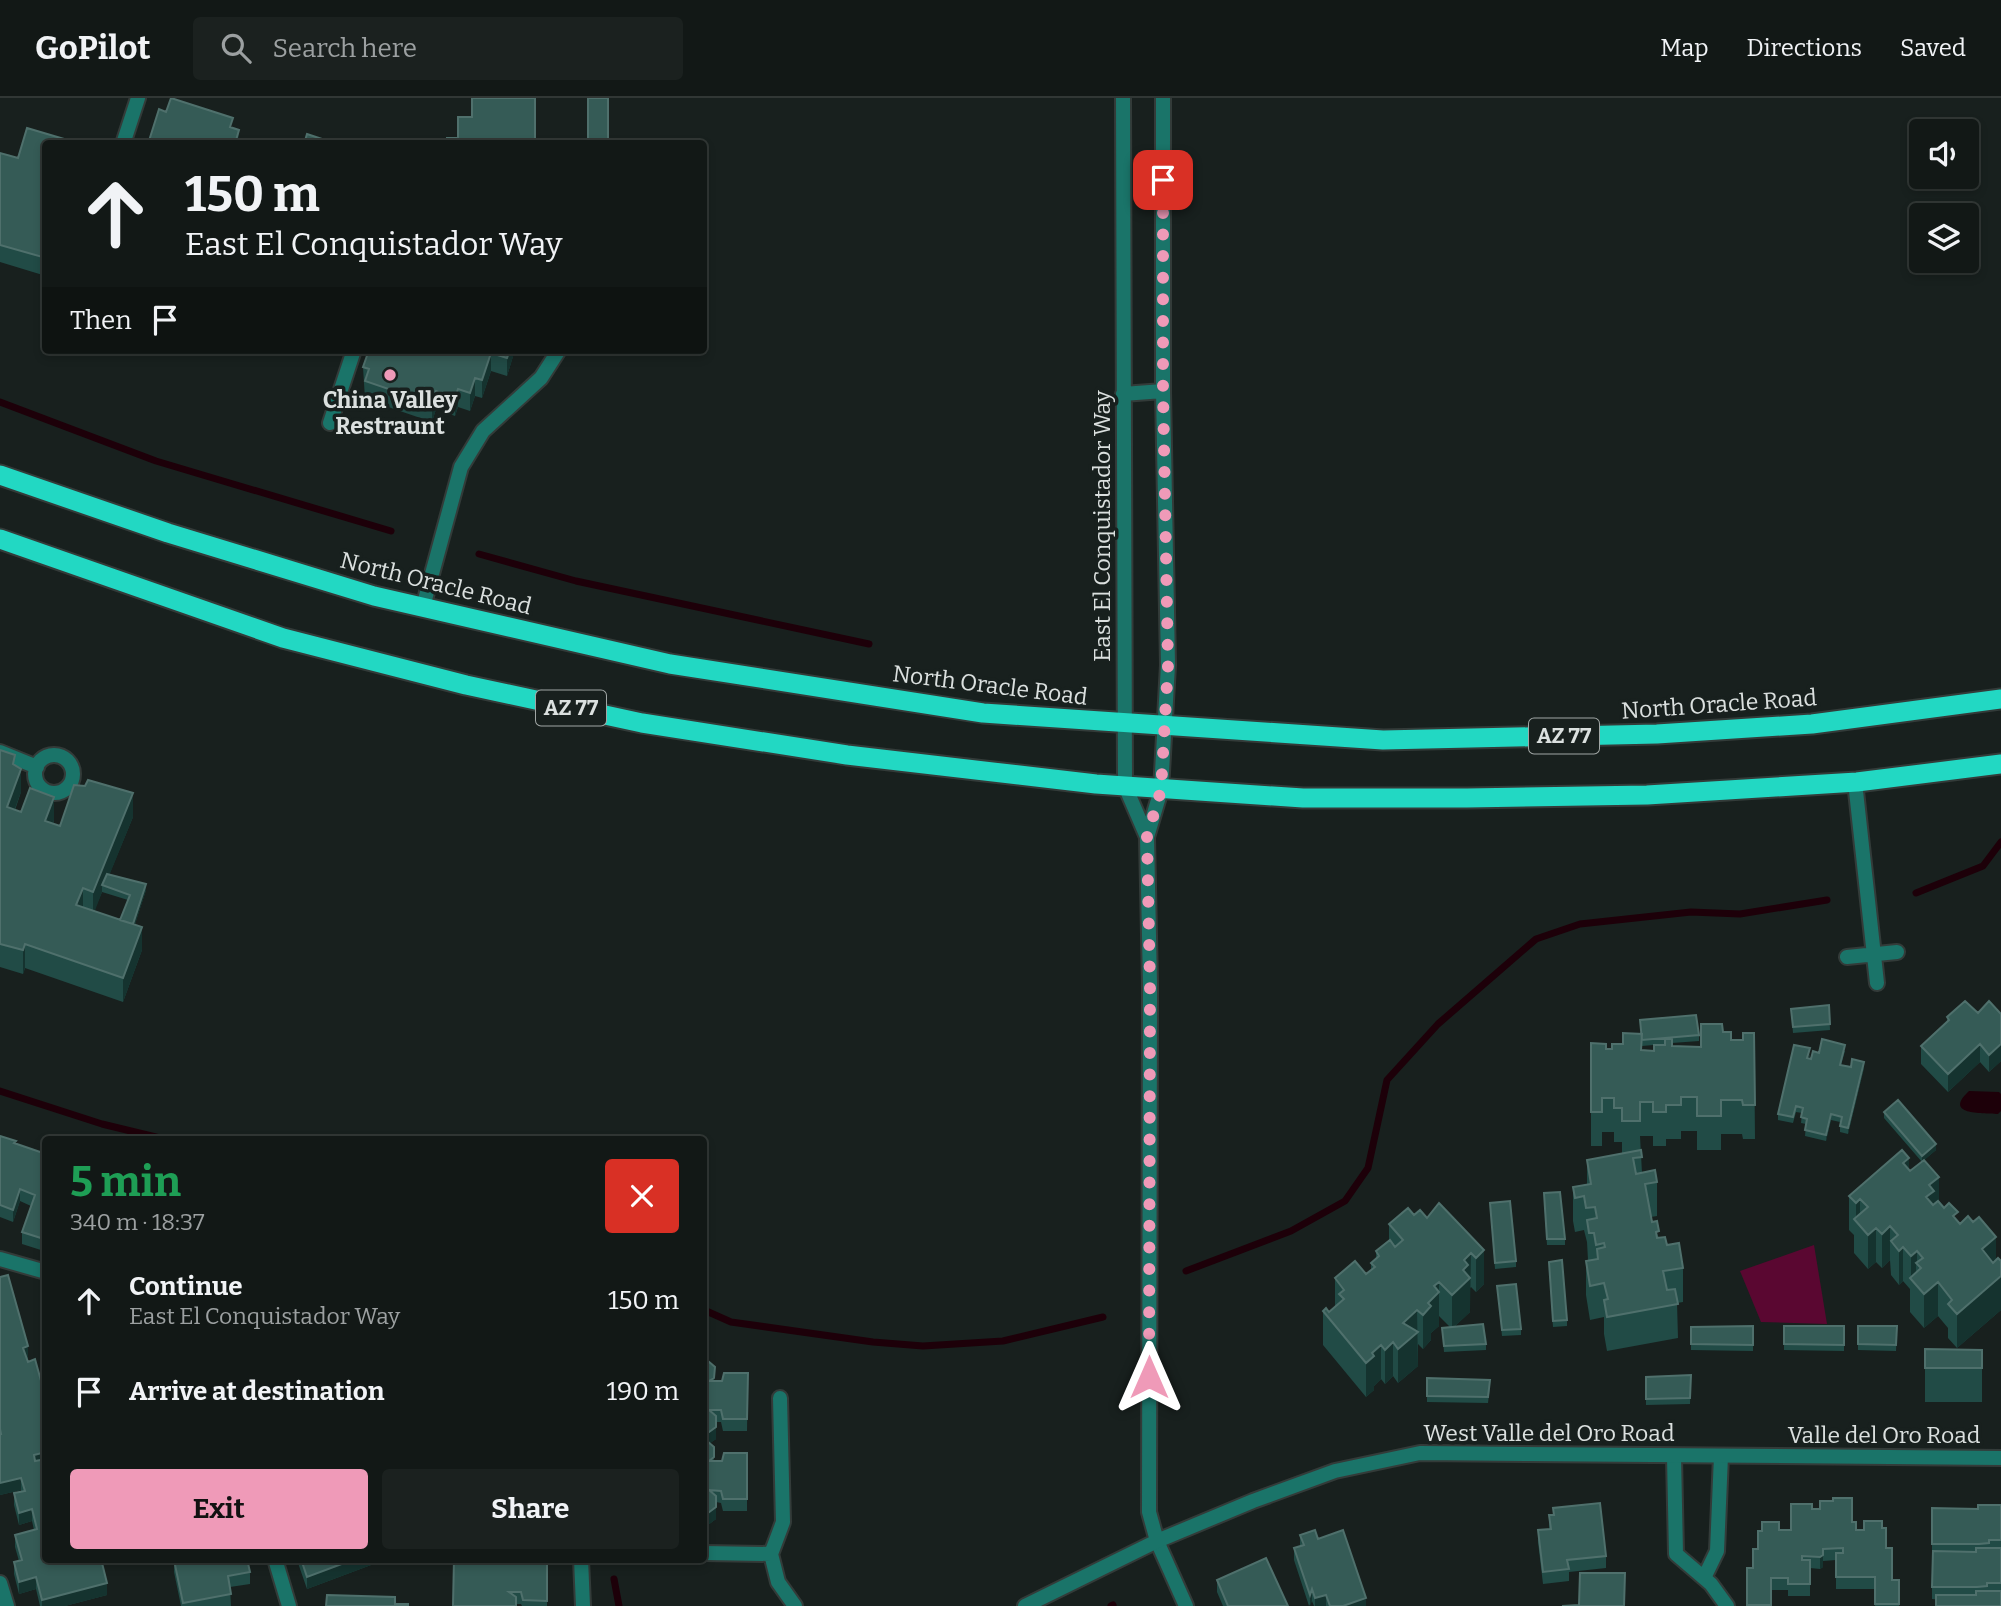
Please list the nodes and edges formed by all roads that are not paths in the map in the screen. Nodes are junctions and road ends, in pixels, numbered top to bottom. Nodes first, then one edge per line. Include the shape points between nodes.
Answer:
1 (138, 98) edge
2 (1123, 98) edge
3 (1163, 98) edge
4 (124, 140) edge
5 (353, 354) edge
6 (556, 354) edge
7 (1163, 391) junction
8 (1124, 394) junction
9 (330, 423) dead end
10 (0, 475) edge
11 (1, 542) edge
12 (423, 607) junction
13 (2001, 699) edge
14 (1125, 722) junction
15 (1165, 726) junction
16 (0, 752) edge
17 (2001, 764) edge
18 (37, 767) dead end
19 (1854, 782) junction
20 (1125, 786) junction
21 (1161, 790) junction
22 (1147, 837) junction
23 (1897, 952) dead end
24 (1874, 954) junction
25 (1847, 957) dead end
26 (1877, 983) dead end
27 (0, 1259) edge
28 (42, 1271) edge
29 (780, 1398) dead end
30 (1674, 1456) junction
31 (1721, 1456) junction
32 (1766, 1457) joint
33 (2001, 1458) edge
34 (1157, 1541) junction
35 (707, 1553) edge
36 (771, 1554) junction
37 (276, 1563) edge
38 (581, 1563) edge
39 (1704, 1578) junction
40 (0, 1583) edge
41 (8, 1606) edge
42 (289, 1606) edge
43 (583, 1606) edge
44 (795, 1606) edge
45 (1025, 1606) edge
46 (1186, 1606) edge
47 (1727, 1606) edge

1 - 4 street
2 - 8 street, East El Conquistador Way
3 - 7 street
5 - 9 street
6 - 12 street via 541,378 483,431 461,467
7 - 8 street
7 - 15 street
8 - 14 street, East El Conquistador Way
10 - 12 highway, North Oracle Road / AZ 77 via 181,537
11 - 20 highway, AZ 77 via 283,638 493,691 642,723 820,751
12 - 14 highway, North Oracle Road / AZ 77 via 670,664 983,713
13 - 15 highway, North Oracle Road / AZ 77 via 1812,724 1657,734 1383,740
14 - 15 highway, North Oracle Road / AZ 77
14 - 20 street, East El Conquistador Way
15 - 21 street
16 - 18 street
17 - 19 highway, AZ 77
19 - 21 highway, AZ 77 via 1647,795 1467,798 1303,798
19 - 24 street
20 - 21 highway, AZ 77
20 - 22 street, East El Conquistador Way
21 - 22 street
22 - 34 street via 1149,1511
23 - 24 street
24 - 25 street
24 - 26 street
27 - 28 street
29 - 36 street via 783,1521
30 - 31 street, West Valle del Oro Road
30 - 34 street, West Valle del Oro Road via 1420,1453 1335,1471
30 - 39 street via 1676,1554
31 - 32 street, West Valle del Oro Road
31 - 39 street via 1717,1550
32 - 33 street, Valle del Oro Road
34 - 45 street, West Valle del Oro Road
34 - 46 street
35 - 36 street
36 - 44 street via 778,1582
37 - 42 street
38 - 43 street
39 - 47 street
40 - 41 street

